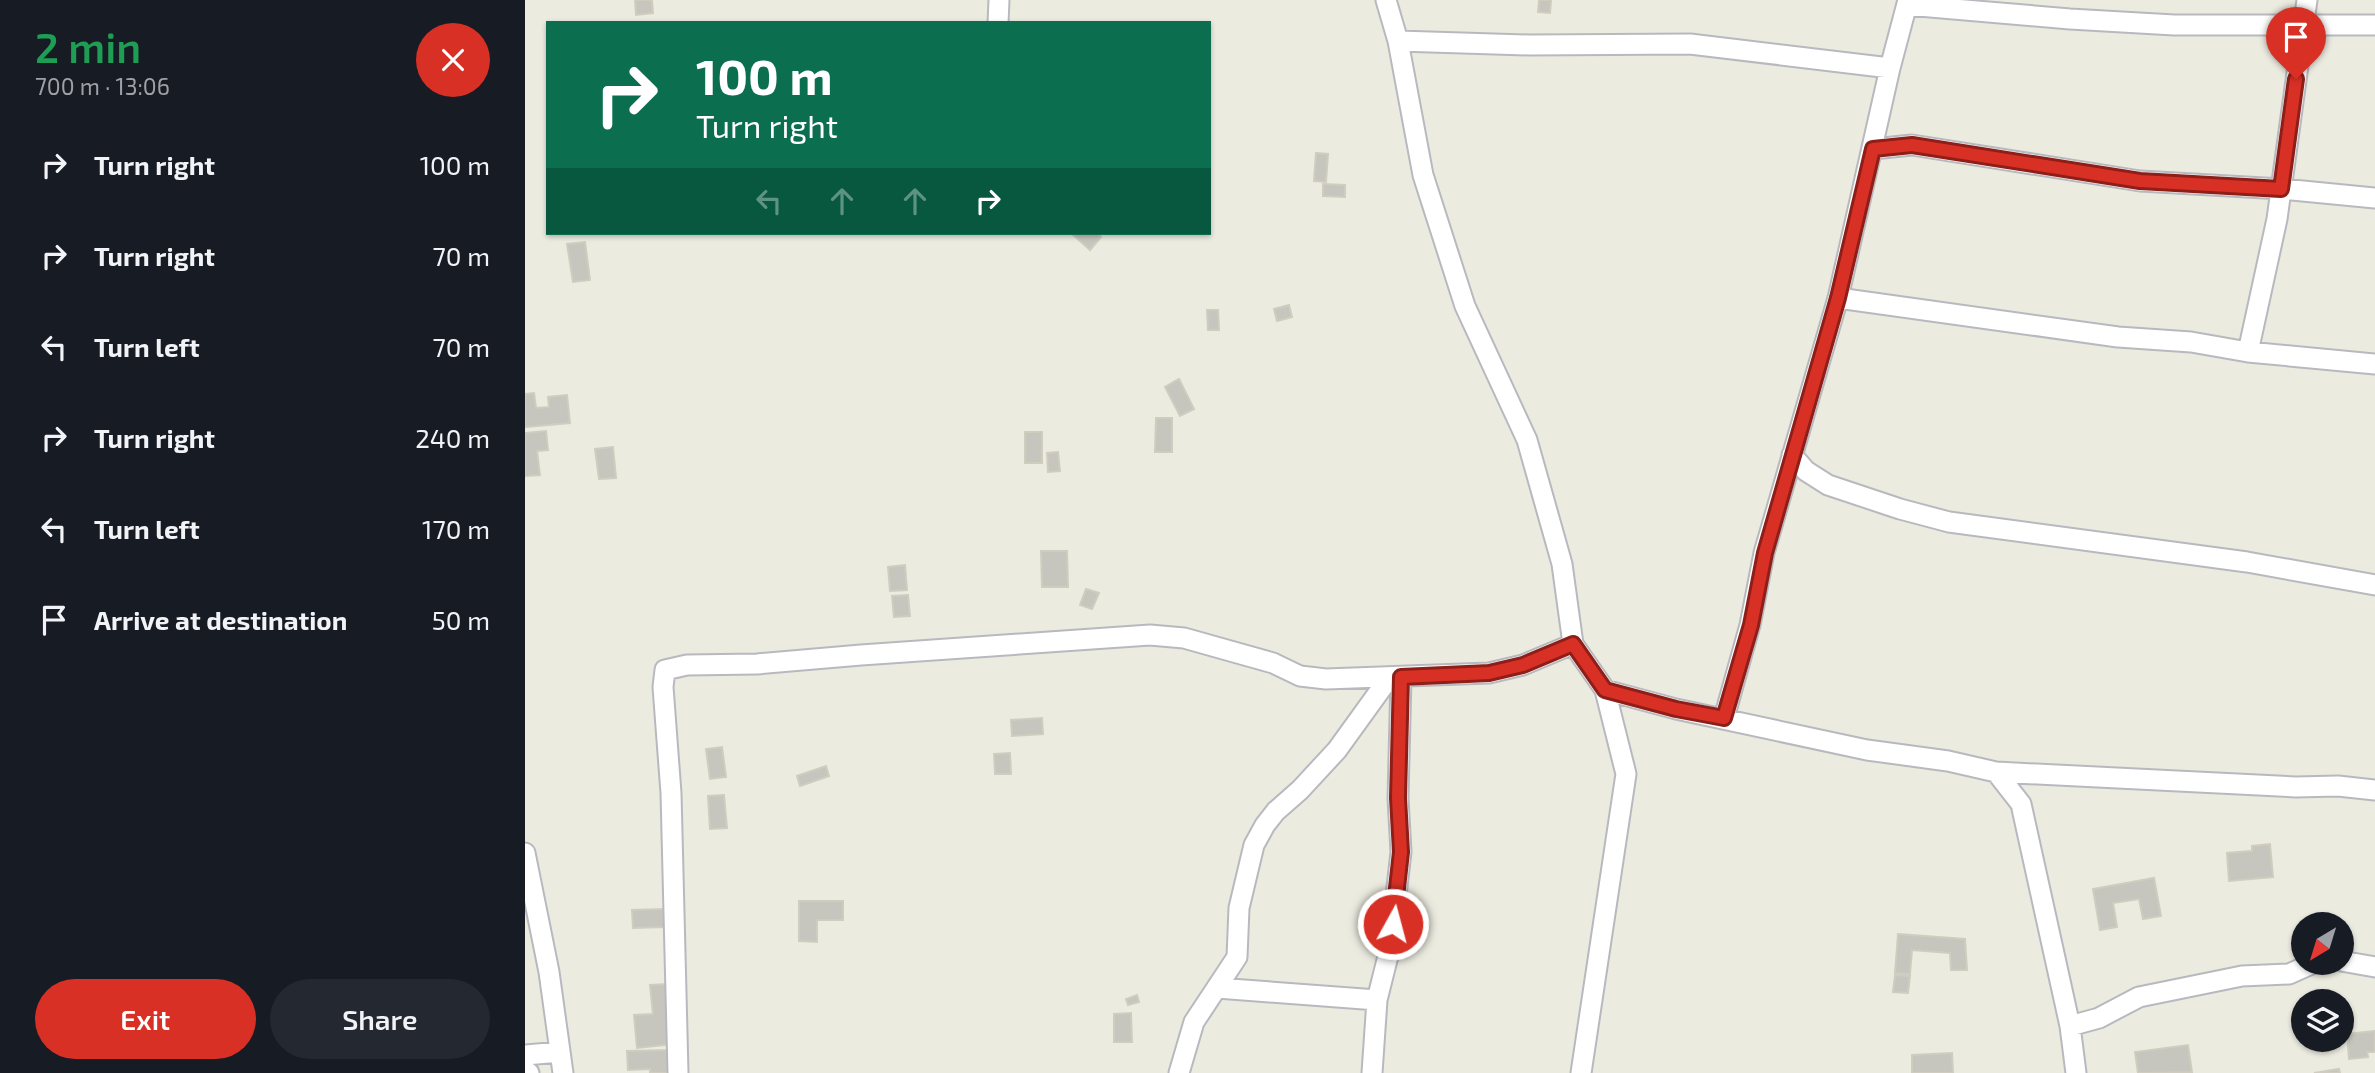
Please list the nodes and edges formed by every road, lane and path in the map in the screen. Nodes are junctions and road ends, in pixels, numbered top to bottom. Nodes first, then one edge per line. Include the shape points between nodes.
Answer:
1 (999, 0) edge
2 (1386, 0) edge
3 (2307, 0) edge
4 (1908, 3) edge
5 (998, 21) edge
6 (2303, 24) junction
7 (2375, 25) edge
8 (1398, 41) junction
9 (1890, 68) junction
10 (1873, 149) junction
11 (2281, 189) junction
12 (2375, 198) edge
13 (1838, 298) junction
14 (2248, 352) junction
15 (2375, 364) edge
16 (1792, 455) junction
17 (2375, 585) edge
18 (1573, 644) junction
19 (1395, 677) junction
20 (1605, 690) junction
21 (1724, 718) junction
22 (1996, 772) junction
23 (2375, 790) edge
24 (525, 853) edge
25 (2354, 963) edge
26 (2375, 967) edge
27 (2291, 974) edge
28 (1217, 988) junction
29 (1377, 1000) junction
30 (2070, 1026) junction
31 (560, 1052) junction
32 (525, 1055) edge
33 (563, 1073) edge
34 (678, 1073) edge
35 (1179, 1073) edge
36 (1372, 1073) edge
37 (1581, 1073) edge
38 (2076, 1073) edge

1 - 5 street
2 - 8 street
3 - 6 street
4 - 6 street via 2174,25
4 - 9 street
6 - 7 street
6 - 11 street
8 - 9 street via 1690,44
8 - 18 street via 1423,175 1465,306 1527,440 1562,564
9 - 10 street
10 - 11 street via 1912,145 2140,181
10 - 13 street
11 - 12 street
11 - 14 street
13 - 14 street
13 - 16 street
14 - 15 street
16 - 17 street via 1828,485 1949,522 2247,562
16 - 21 street
18 - 19 street via 1523,665 1489,673
18 - 20 street
19 - 28 street via 1337,750 1265,825 1254,845 1240,908 1237,957
19 - 29 street via 1401,852 1390,948
19 - 34 street via 1300,676 1273,663 1184,638 1150,635 665,670
20 - 21 street
20 - 37 street via 1626,774
21 - 22 street via 1867,750
22 - 23 street
22 - 30 street via 2021,804
24 - 31 street
25 - 26 street
27 - 30 street via 2242,976 2139,997 2099,1018
28 - 29 street
28 - 35 street via 1194,1022
29 - 36 street
30 - 38 street
31 - 32 street
31 - 33 street

